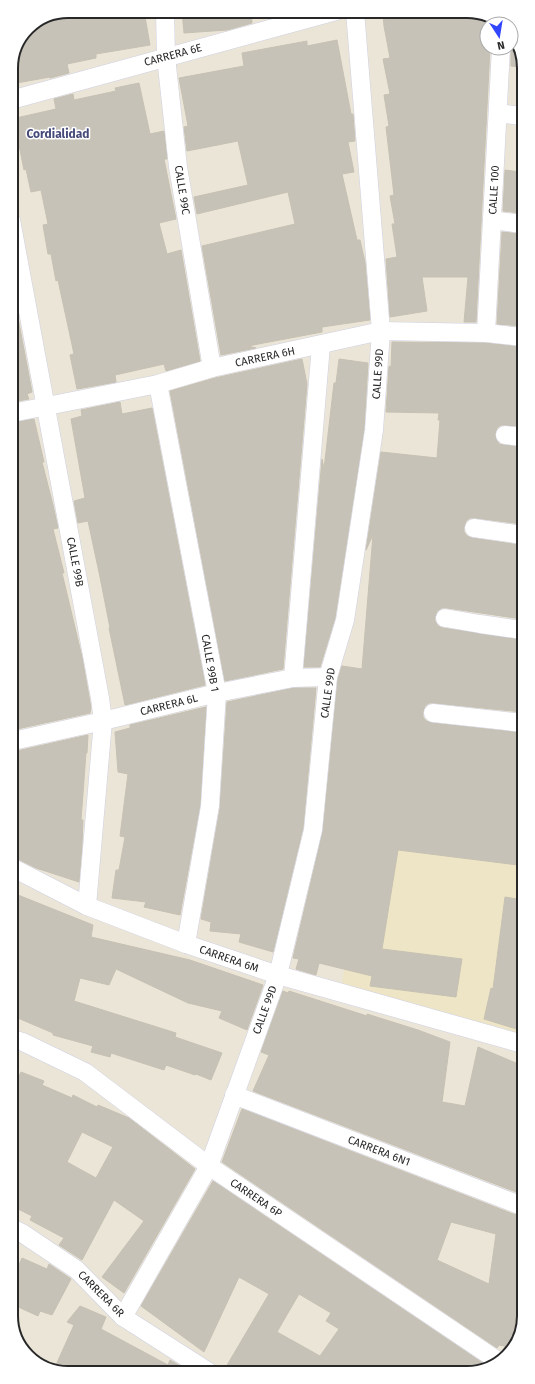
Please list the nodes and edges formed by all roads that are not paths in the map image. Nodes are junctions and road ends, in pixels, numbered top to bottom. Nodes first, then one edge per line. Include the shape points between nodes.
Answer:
1 (166, 18) edge
2 (310, 18) edge
3 (356, 18) edge
4 (501, 56) edge
5 (166, 57) junction
6 (18, 98) edge
7 (498, 113) junction
8 (517, 115) edge
9 (492, 220) junction
10 (517, 223) edge
11 (18, 254) edge
12 (381, 331) junction
13 (486, 333) junction
14 (517, 336) edge
15 (321, 345) junction
16 (212, 368) junction
17 (158, 384) junction
18 (45, 406) junction
19 (18, 412) edge
20 (474, 528) dead end
21 (517, 534) edge
22 (446, 618) dead end
23 (517, 629) edge
24 (328, 677) junction
25 (293, 678) junction
26 (217, 693) junction
27 (433, 713) dead end
28 (103, 721) junction
29 (517, 722) edge
30 (18, 740) edge
31 (18, 871) edge
32 (87, 906) junction
33 (186, 944) junction
34 (278, 975) junction
35 (18, 1040) edge
36 (517, 1042) edge
37 (234, 1095) junction
38 (209, 1166) junction
39 (517, 1204) edge
40 (18, 1232) edge
41 (123, 1317) junction
42 (494, 1358) edge
43 (201, 1366) edge

1 - 5 street, CALLE 99C
2 - 5 street, CARRERA 6E
3 - 12 street, CALLE 99D
4 - 7 street, CALLE 100
5 - 6 street, CARRERA 6E
5 - 16 street, CALLE 99C via 178,167
7 - 8 street
7 - 9 street, CALLE 100
9 - 10 street
9 - 13 street, CALLE 100
11 - 18 street, CALLE 99B
12 - 13 street, CARRERA 6H
12 - 15 street, CARRERA 6H
12 - 24 street, CALLE 99D via 374,430 367,477 345,620
13 - 14 street, CARRERA 6H
15 - 16 street, CARRERA 6H
15 - 25 street
16 - 17 street, CARRERA 6H
17 - 18 street, CARRERA 6H
17 - 26 street, CALLE 99B 1
18 - 19 street, CARRERA 6H
18 - 28 street, CALLE 99B
20 - 21 street
22 - 23 street
24 - 25 street, CARRERA 6L
24 - 34 street, CALLE 99D via 313,830
25 - 26 street, CARRERA 6L
26 - 28 street, CARRERA 6L
26 - 33 street, CALLE 99B 1 via 210,806
27 - 29 street
28 - 30 street, CARRERA 6L
28 - 32 street, CALLE 99B
31 - 32 street, CARRERA 6M
32 - 33 street, CARRERA 6M
33 - 34 street, CARRERA 6M
34 - 36 street, CARRERA 6M
34 - 37 street, CALLE 99D
35 - 38 street, CARRERA 6P via 85,1072
37 - 38 street, CALLE 99D
37 - 39 street, CARRERA 6N1
38 - 41 street, CALLE 99D
38 - 42 street, CARRERA 6P
40 - 41 street, CARRERA 6R via 77,1270
41 - 43 street, CARRERA 6R

